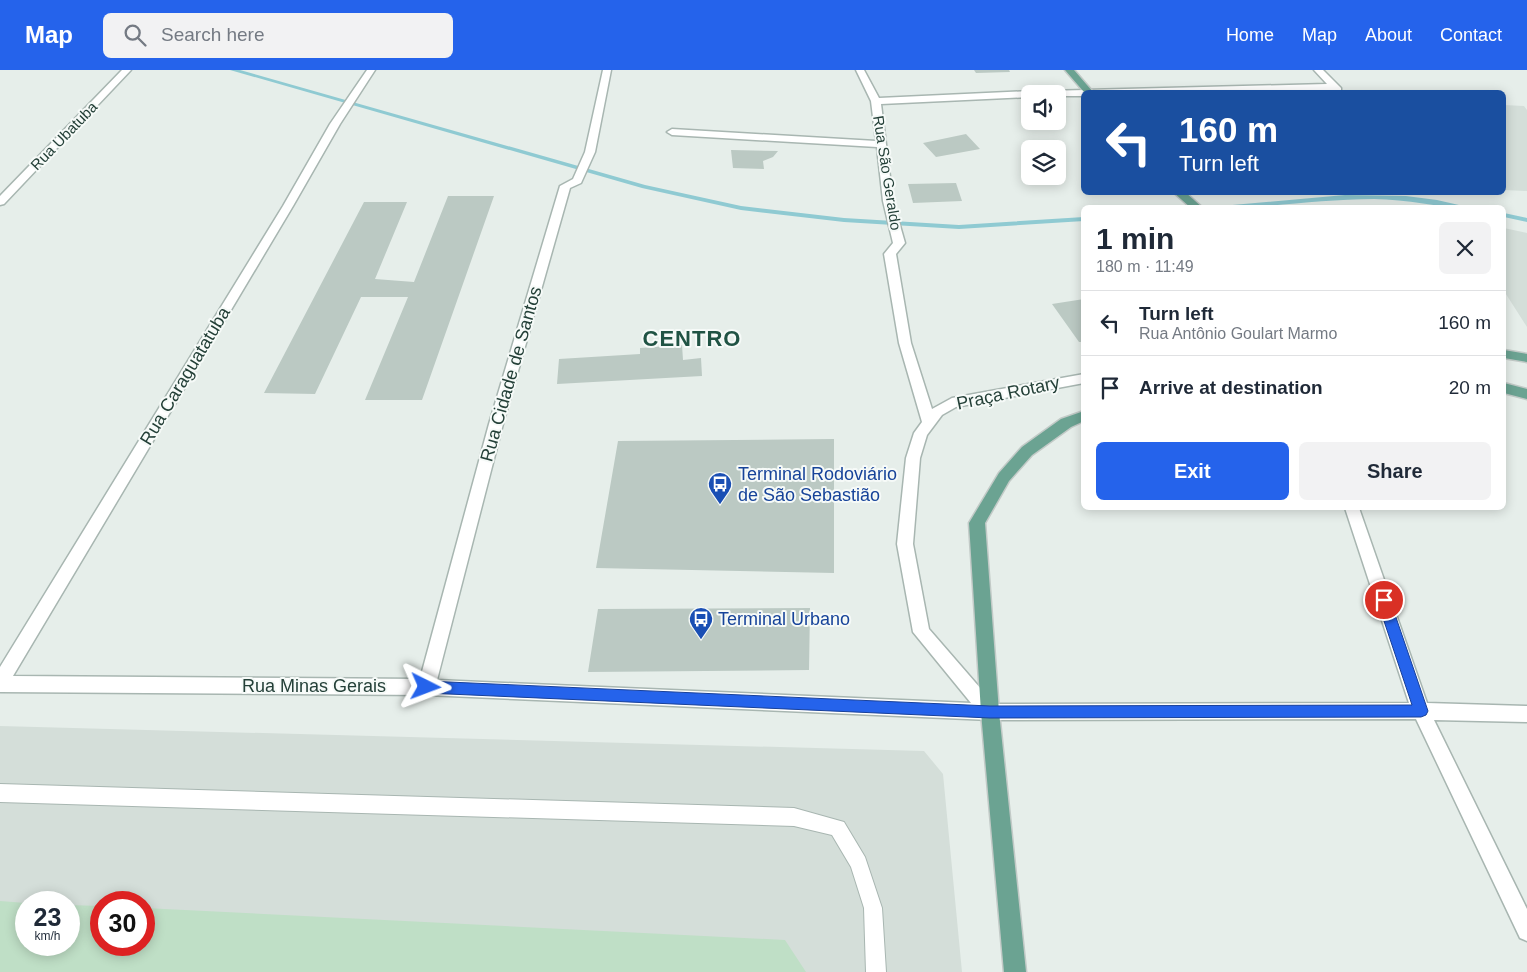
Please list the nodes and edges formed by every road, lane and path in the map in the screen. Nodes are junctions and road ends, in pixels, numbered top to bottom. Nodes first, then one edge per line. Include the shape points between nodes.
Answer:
1 (127, 70) edge
2 (371, 70) edge
3 (607, 70) edge
4 (860, 70) edge
5 (1069, 70) edge
6 (1318, 70) edge
7 (1087, 90) edge
8 (1338, 90) edge
9 (1081, 92) edge
10 (1066, 93) edge
11 (1021, 94) edge
12 (876, 101) junction
13 (672, 132) dead end
14 (882, 144) junction
15 (1182, 195) edge
16 (0, 202) edge
17 (1194, 205) edge
18 (1081, 379) edge
19 (1506, 389) edge
20 (1527, 394) edge
21 (1081, 417) edge
22 (929, 423) junction
23 (1353, 510) edge
24 (0, 683) edge
25 (426, 687) junction
26 (1421, 711) junction
27 (990, 712) junction
28 (1527, 714) edge
29 (0, 794) edge
30 (1527, 931) edge
31 (876, 972) edge
32 (1015, 972) edge

1 - 16 street, Rua Ubatuba
2 - 24 street, Rua Caraguatatuba
3 - 25 street, Rua Cidade de Santos via 590,152 577,181 565,186 496,424
4 - 12 street, Rua São Geraldo
5 - 7 main road
6 - 8 street
9 - 10 street
11 - 12 street
12 - 14 street, Rua São Geraldo
13 - 14 street
14 - 22 street, Rua São Geraldo via 888,201 899,243 890,254 905,343
15 - 17 main road
18 - 22 street, Praça Rotary via 952,403 937,412
19 - 20 main road
21 - 27 main road via 1066,423 1028,451 1004,477 977,523
22 - 27 street, Praça Rotary via 913,458 904,544 921,632
23 - 26 street
24 - 25 street, Rua Minas Gerais
25 - 27 street, Rua Minas Gerais
26 - 27 street, Rua Minas Gerais
26 - 28 street, Rua Minas Gerais
26 - 30 street
27 - 32 main road
29 - 31 lane via 794,817 838,828 859,863 873,908

